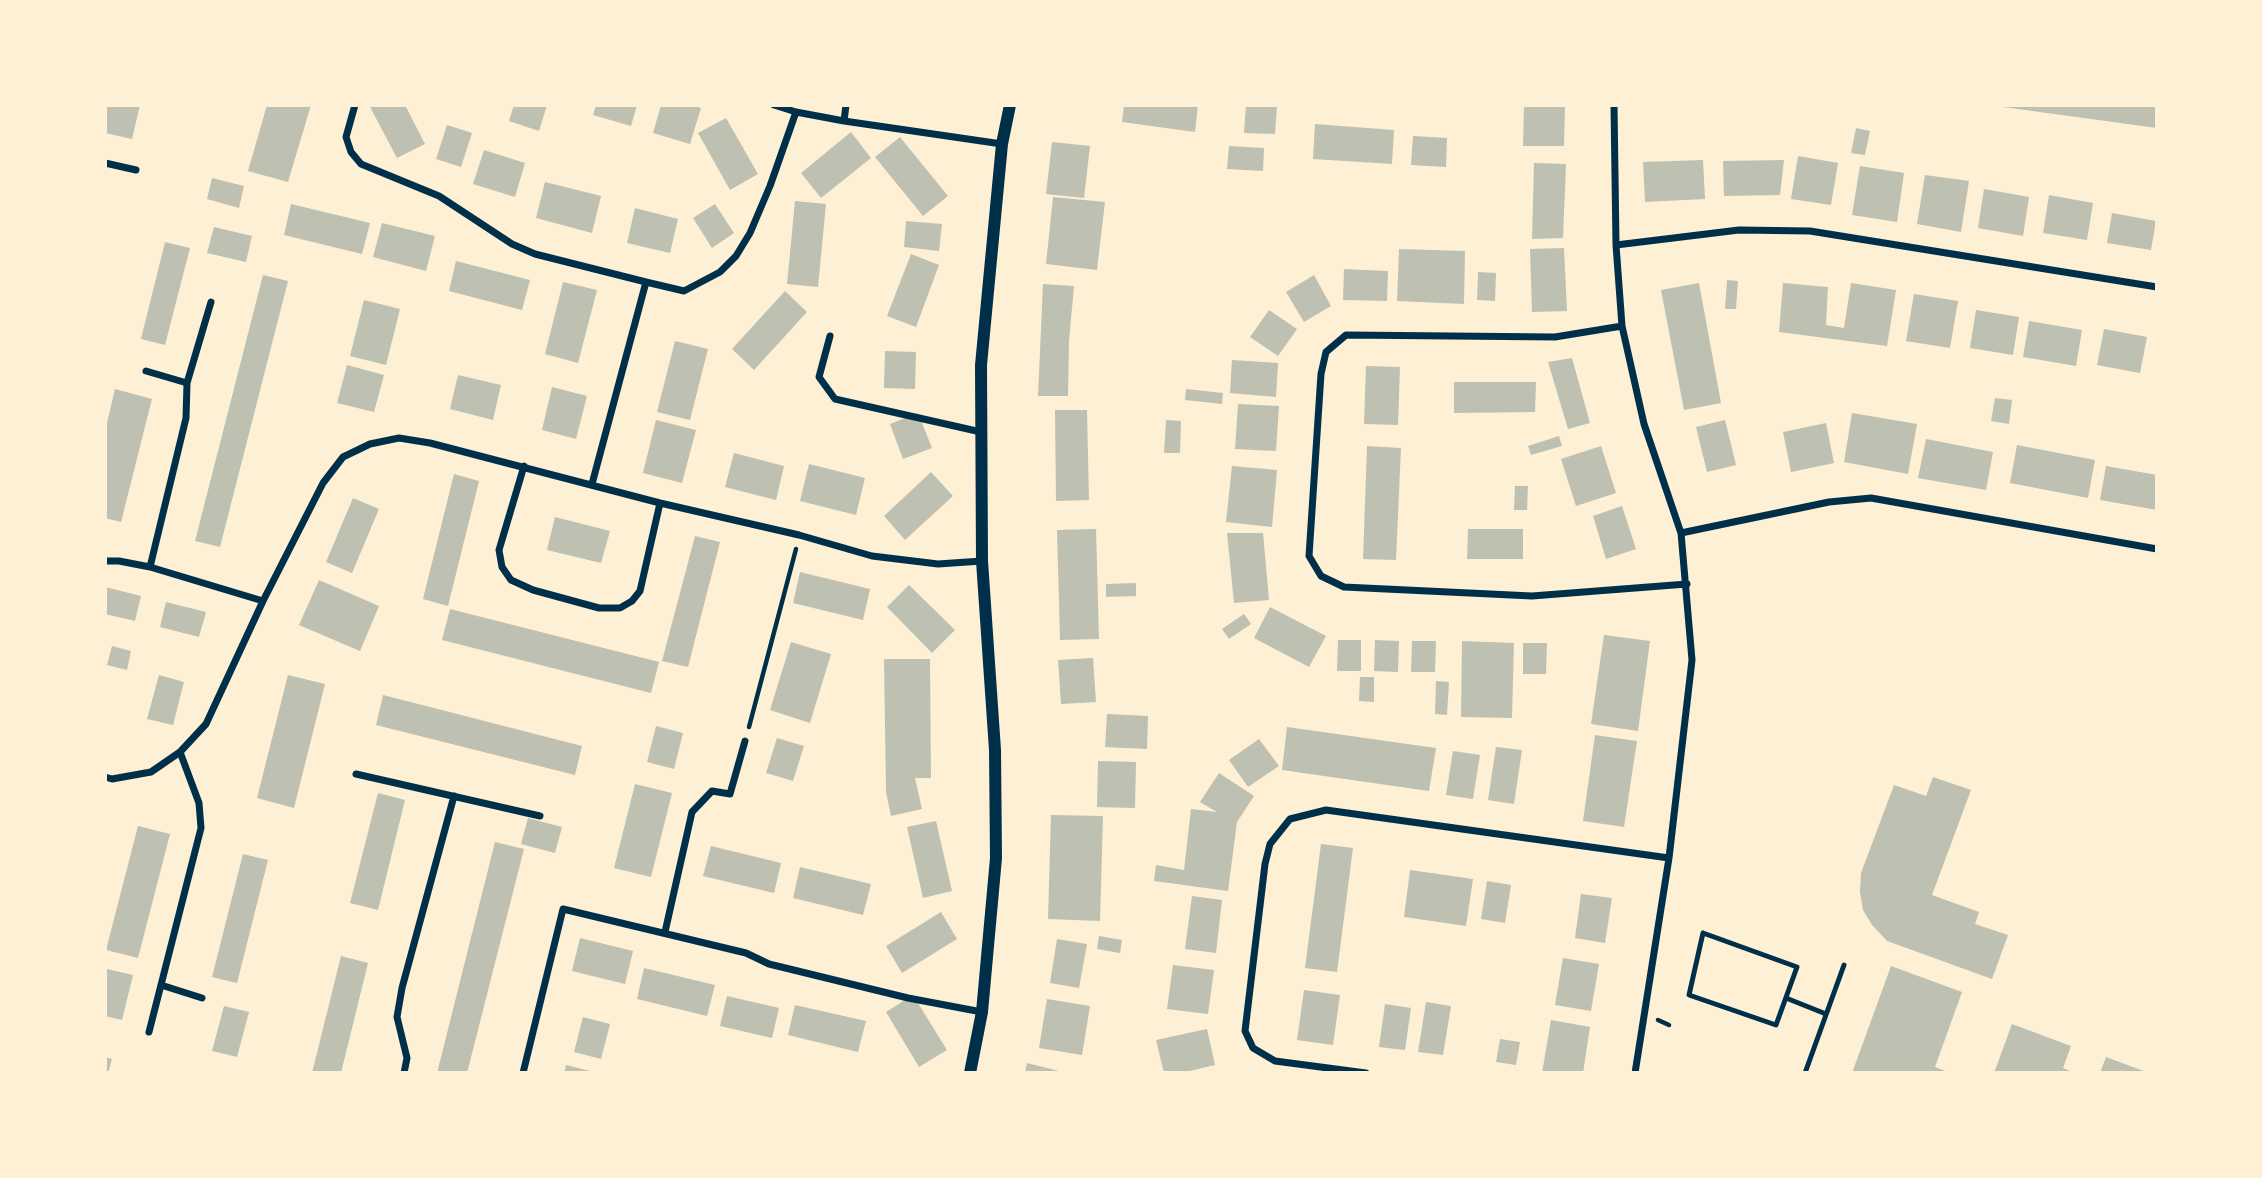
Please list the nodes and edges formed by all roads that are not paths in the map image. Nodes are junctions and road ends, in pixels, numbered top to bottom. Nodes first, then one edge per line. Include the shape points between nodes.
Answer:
1 (355, 105) edge
2 (774, 105) edge
3 (846, 105) edge
4 (1010, 105) edge
5 (1614, 105) edge
6 (796, 113) junction
7 (844, 121) junction
8 (1002, 144) junction
9 (105, 163) edge
10 (136, 170) dead end
11 (1616, 245) junction
12 (646, 282) junction
13 (2157, 287) edge
14 (211, 302) dead end
15 (1622, 326) junction
16 (830, 337) dead end
17 (146, 372) dead end
18 (187, 383) junction
19 (982, 432) junction
20 (524, 466) junction
21 (592, 484) junction
22 (660, 503) junction
23 (1681, 533) junction
24 (2157, 549) edge
25 (105, 561) edge
26 (982, 561) junction
27 (150, 567) junction
28 (1687, 584) junction
29 (263, 601) junction
30 (746, 741) road end
31 (180, 752) junction
32 (356, 774) dead end
33 (105, 778) edge
34 (454, 796) junction
35 (540, 816) dead end
36 (1669, 858) junction
37 (664, 933) junction
38 (1844, 965) dead end
39 (161, 985) junction
40 (202, 998) dead end
41 (1786, 998) junction
42 (982, 1012) junction
43 (1826, 1014) junction
44 (149, 1032) dead end
45 (404, 1073) edge
46 (523, 1073) edge
47 (970, 1073) edge
48 (1366, 1073) edge
49 (1635, 1073) edge
50 (1805, 1073) edge

1 - 12 street via 346,137 362,164 439,196 535,254
2 - 6 street
3 - 7 street
4 - 8 street
5 - 11 street
6 - 7 street
6 - 12 street via 770,186 736,256 720,272 684,290
7 - 8 street
8 - 19 street via 981,365
9 - 10 street
11 - 13 street via 1739,230 1810,231
11 - 15 street
12 - 21 street
14 - 18 street
15 - 23 street via 1644,424
15 - 28 street via 1555,337 1346,335 1326,352 1321,374 1309,556 1321,576 1344,587 1532,596
16 - 19 street via 819,377 835,400
17 - 18 street
18 - 27 street via 186,418
19 - 26 street
20 - 21 street
20 - 22 street via 499,550 502,567 511,580 533,590 599,608 620,608 640,591
20 - 29 street via 399,438 370,444 343,457 323,483
21 - 22 street
22 - 26 street via 872,556 938,564
23 - 24 street via 1829,502 1871,498
23 - 28 street
25 - 27 street
26 - 42 street via 995,750 996,858
27 - 29 street
28 - 36 street via 1692,660
29 - 31 street via 206,724
30 - 37 street via 730,794 712,790 692,812
31 - 33 street via 151,772
31 - 39 street via 199,803 201,828
32 - 34 street
34 - 35 street
34 - 45 street via 397,1017 407,1058
36 - 48 street via 1326,810 1290,818 1270,844 1265,864 1245,1031 1253,1048 1275,1061
36 - 49 street
37 - 42 street via 746,953 782,968
37 - 46 street via 563,909
38 - 43 lane
39 - 40 street
39 - 44 street
41 - 41 lane via 1776,1025 1689,995 1703,933 1797,967
41 - 43 lane
42 - 47 street
43 - 50 lane

